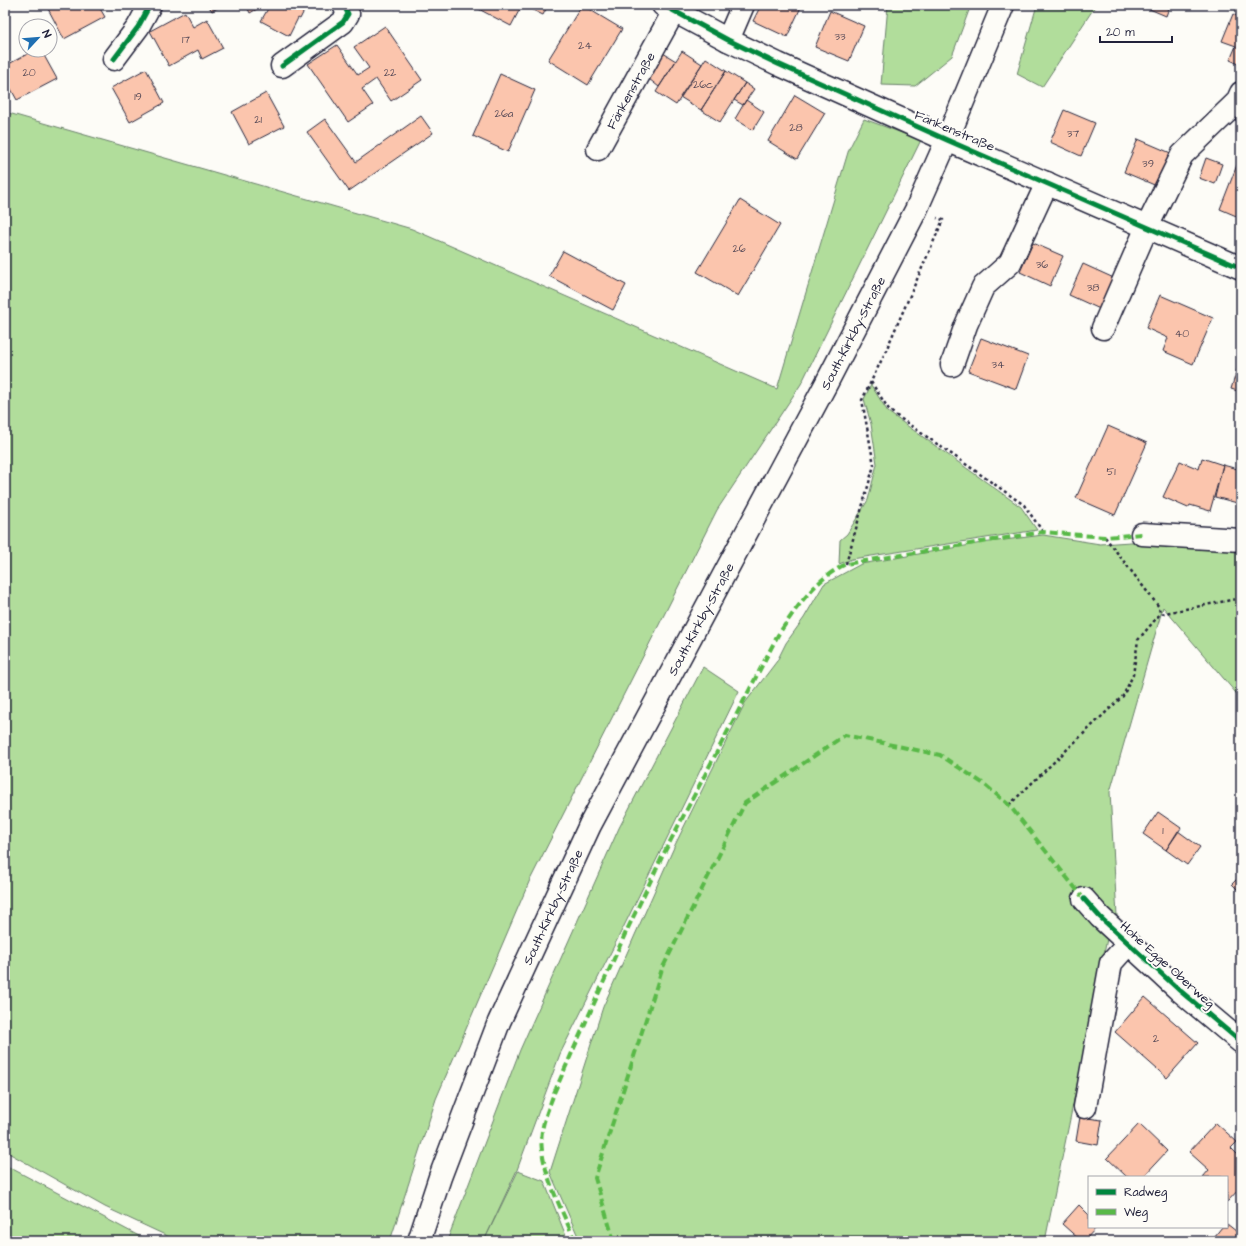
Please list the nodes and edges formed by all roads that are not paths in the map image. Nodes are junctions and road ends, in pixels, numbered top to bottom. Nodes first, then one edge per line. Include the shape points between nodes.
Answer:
1 (150, 5) edge
2 (344, 5) edge
3 (742, 5) edge
4 (1003, 5) edge
5 (668, 8) edge
6 (728, 40) junction
7 (114, 59) dead end
8 (282, 66) dead end
9 (1241, 93) edge
10 (947, 140) junction
11 (598, 149) dead end
12 (1047, 183) junction
13 (1147, 228) junction
14 (1241, 268) edge
15 (1103, 328) dead end
16 (952, 364) dead end
17 (1142, 534) dead end
18 (1241, 540) edge
19 (1084, 899) dead end
20 (1129, 943) junction
21 (1241, 1042) edge
22 (1085, 1107) dead end
23 (419, 1241) edge

1 - 7 main road via 138,27
2 - 8 main road via 348,14 343,22
3 - 6 main road
4 - 10 main road, South-Kirkby-Straße
5 - 6 main road, Fänkenstraße
5 - 11 main road, Fänkenstraße
6 - 10 main road, Fänkenstraße
9 - 13 main road via 1237,102 1182,155
10 - 12 main road, Fänkenstraße
10 - 23 main road, South-Kirkby-Straße via 916,210 826,384 590,825 499,1022 440,1177
12 - 13 main road, Fänkenstraße
12 - 16 main road via 1010,263 983,287
13 - 14 main road, Fänkenstraße
13 - 15 main road
17 - 18 main road
19 - 20 main road, Hohe Egge Oberweg
20 - 21 main road, Hohe Egge Oberweg via 1178,989
20 - 22 main road via 1111,963

